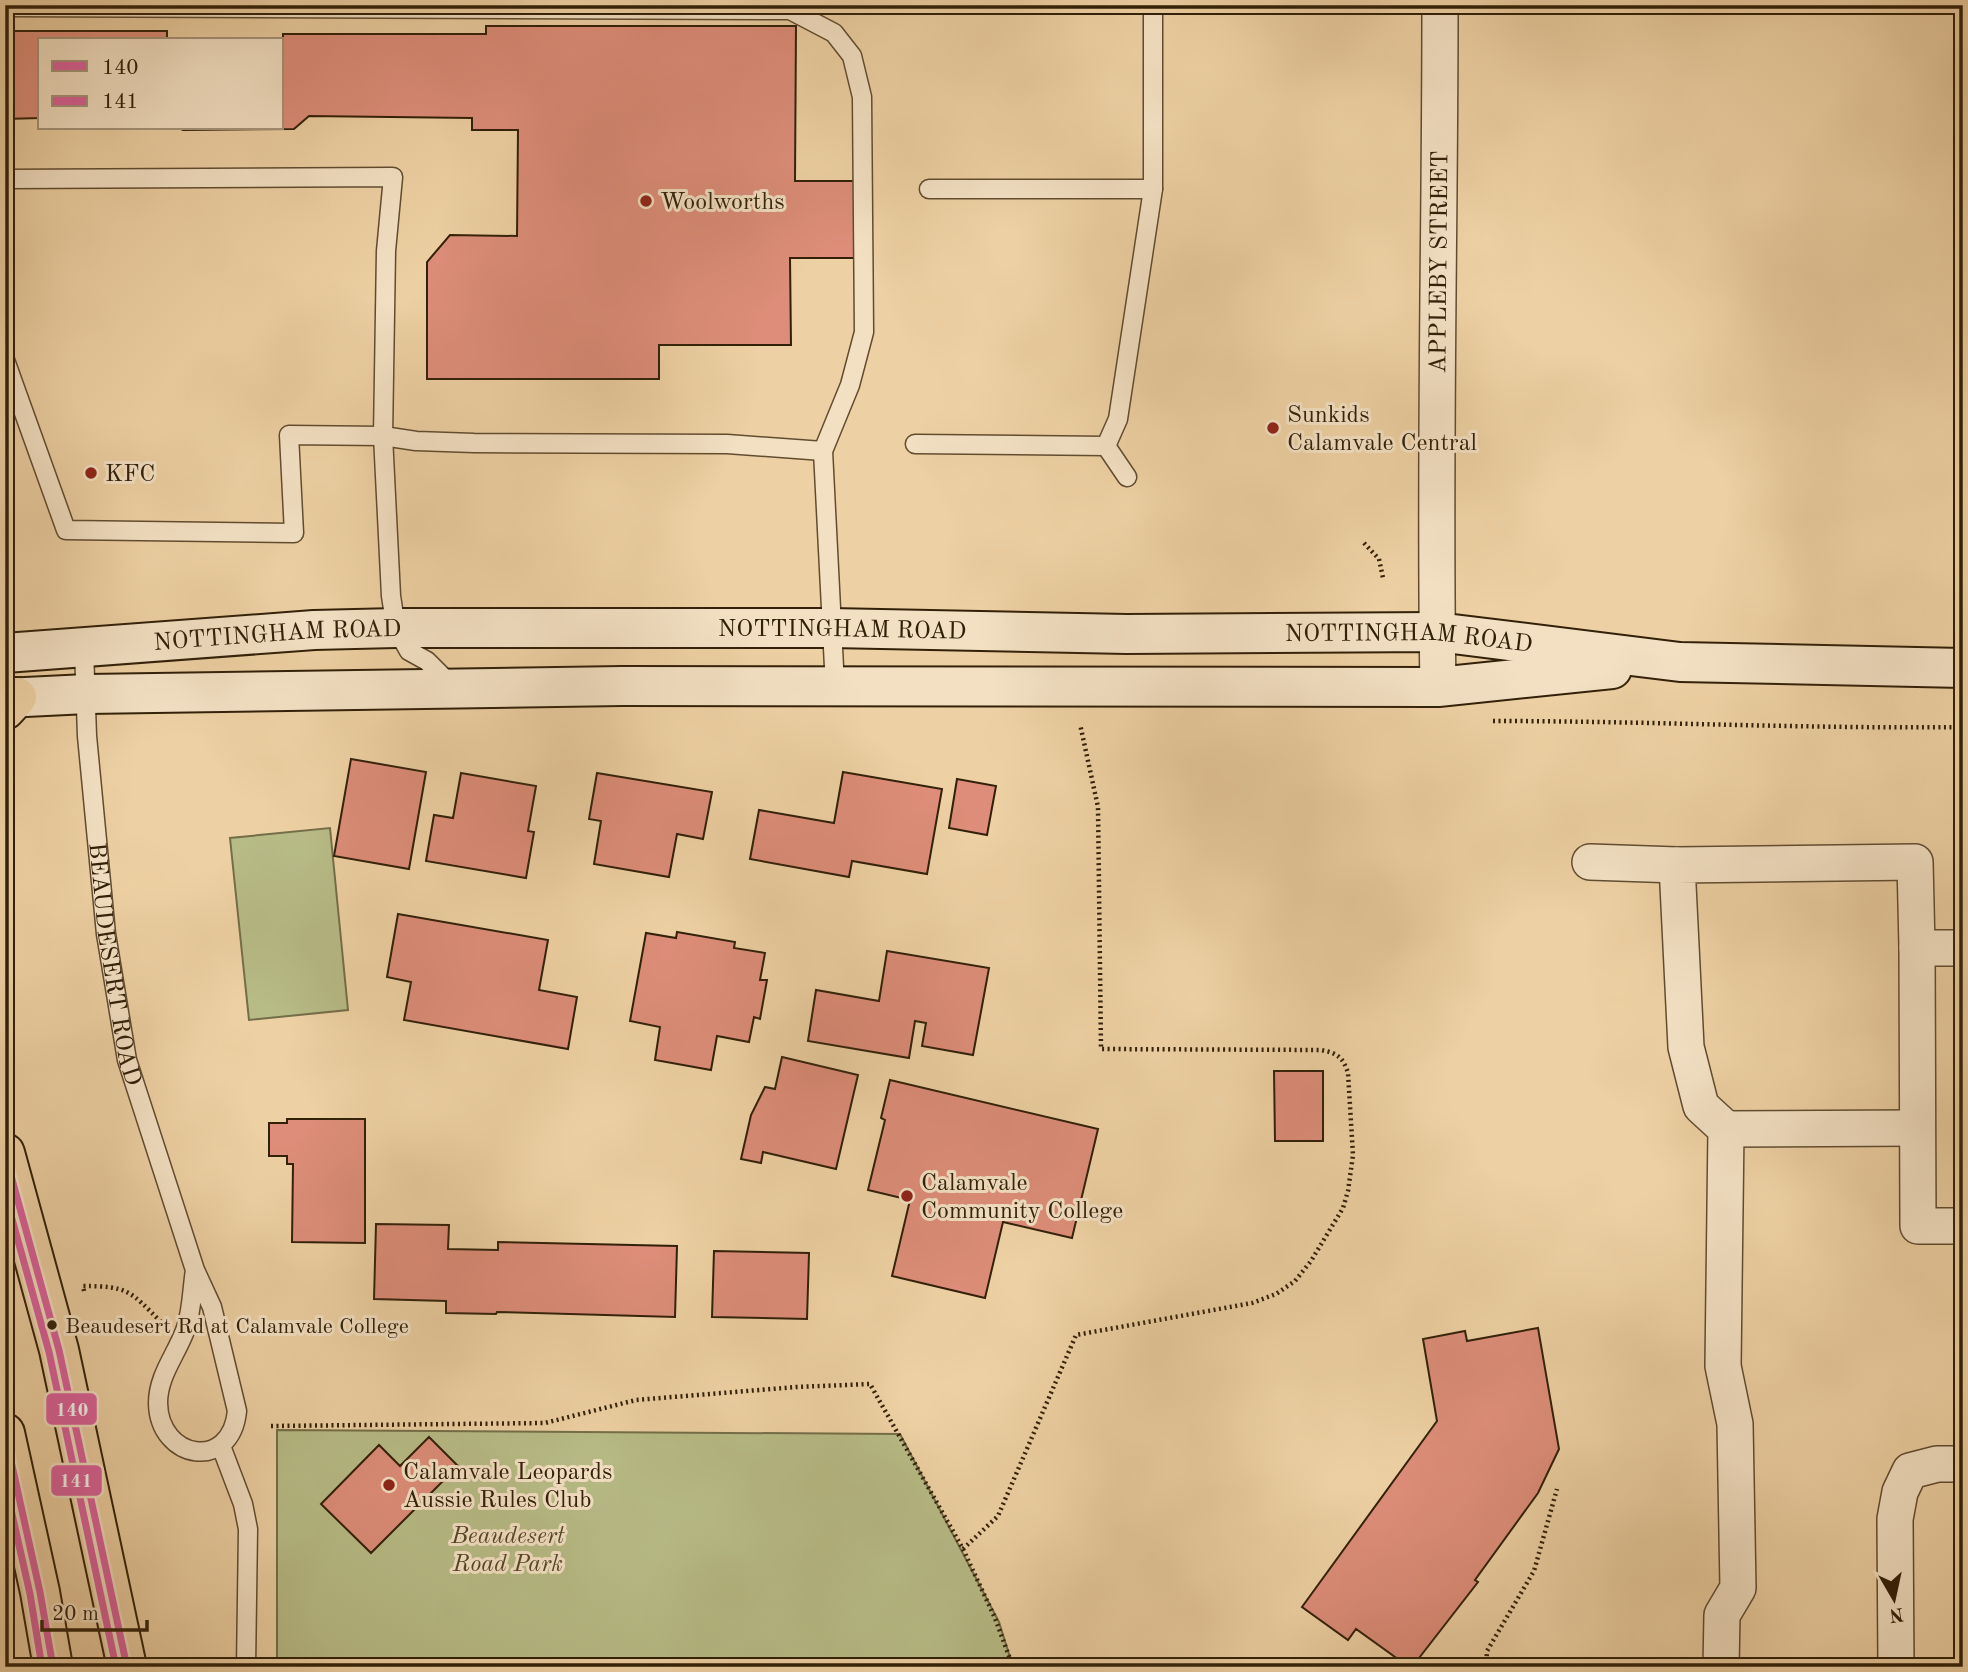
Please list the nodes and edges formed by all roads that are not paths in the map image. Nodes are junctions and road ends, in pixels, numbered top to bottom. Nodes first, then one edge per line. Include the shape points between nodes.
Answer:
1 (1153, 5) edge
2 (1440, 5) edge
3 (5, 7) edge
4 (5, 180) edge
5 (929, 189) dead end
6 (1153, 190) junction
7 (5, 360) edge
8 (383, 436) junction
9 (915, 444) dead end
10 (1106, 446) junction
11 (823, 450) junction
12 (1128, 477) dead end
13 (396, 628) junction
14 (831, 628) junction
15 (1437, 632) junction
16 (84, 649) junction
17 (5, 653) edge
18 (1680, 662) junction
19 (1963, 668) edge
20 (453, 687) junction
21 (835, 687) junction
22 (1438, 687) junction
23 (87, 694) junction
24 (9, 701) edge
25 (1590, 862) dead end
26 (1677, 864) junction
27 (1917, 948) junction
28 (1963, 948) edge
29 (1916, 1128) junction
30 (1726, 1129) junction
31 (5, 1153) edge
32 (1963, 1226) edge
33 (195, 1270) junction
34 (5, 1433) edge
35 (221, 1446) junction
36 (1963, 1464) edge
37 (53, 1667) edge
38 (127, 1667) edge
39 (246, 1667) edge
40 (1721, 1667) edge
41 (1896, 1667) edge

1 - 6 lane
2 - 15 street, APPLEBY STREET
3 - 11 lane via 790,10 812,20 834,33 852,56 862,97 864,332 850,385
4 - 8 lane via 393,177 386,264
5 - 6 lane
6 - 10 lane via 1118,419
7 - 8 lane via 66,530 294,533 289,435
8 - 11 lane via 474,443 727,444
8 - 13 lane
9 - 10 lane
10 - 12 lane
11 - 14 lane
13 - 14 street, NOTTINGHAM ROAD
13 - 16 street, NOTTINGHAM ROAD via 314,630
13 - 20 lane via 409,652 427,661
14 - 15 street, NOTTINGHAM ROAD via 1127,634
14 - 21 lane
15 - 18 street, NOTTINGHAM ROAD
15 - 22 street, APPLEBY STREET
16 - 17 street, NOTTINGHAM ROAD
16 - 23 lane, BEAUDESERT ROAD
18 - 19 street, NOTTINGHAM ROAD
18 - 22 street, NOTTINGHAM ROAD
20 - 21 street, NOTTINGHAM ROAD
20 - 23 street, NOTTINGHAM ROAD
21 - 22 street, NOTTINGHAM ROAD
23 - 24 street, NOTTINGHAM ROAD
23 - 33 lane, BEAUDESERT ROAD via 87,736 117,1011 144,1117
25 - 26 street
26 - 27 street via 1914,862
26 - 30 street via 1686,1047 1701,1106
27 - 28 street
27 - 29 street
29 - 30 street
29 - 32 street via 1917,1226
30 - 40 street via 1723,1366 1735,1423 1738,1588 1722,1615
31 - 38 highway via 59,1350
33 - 35 lane, BEAUDESERT ROAD via 212,1307 237,1411 236,1426
33 - 35 lane, BEAUDESERT ROAD via 187,1326 166,1369 158,1404 168,1436 181,1448 207,1451
34 - 37 highway
35 - 39 lane via 248,1529
36 - 41 street via 1910,1471 1900,1492 1895,1520

